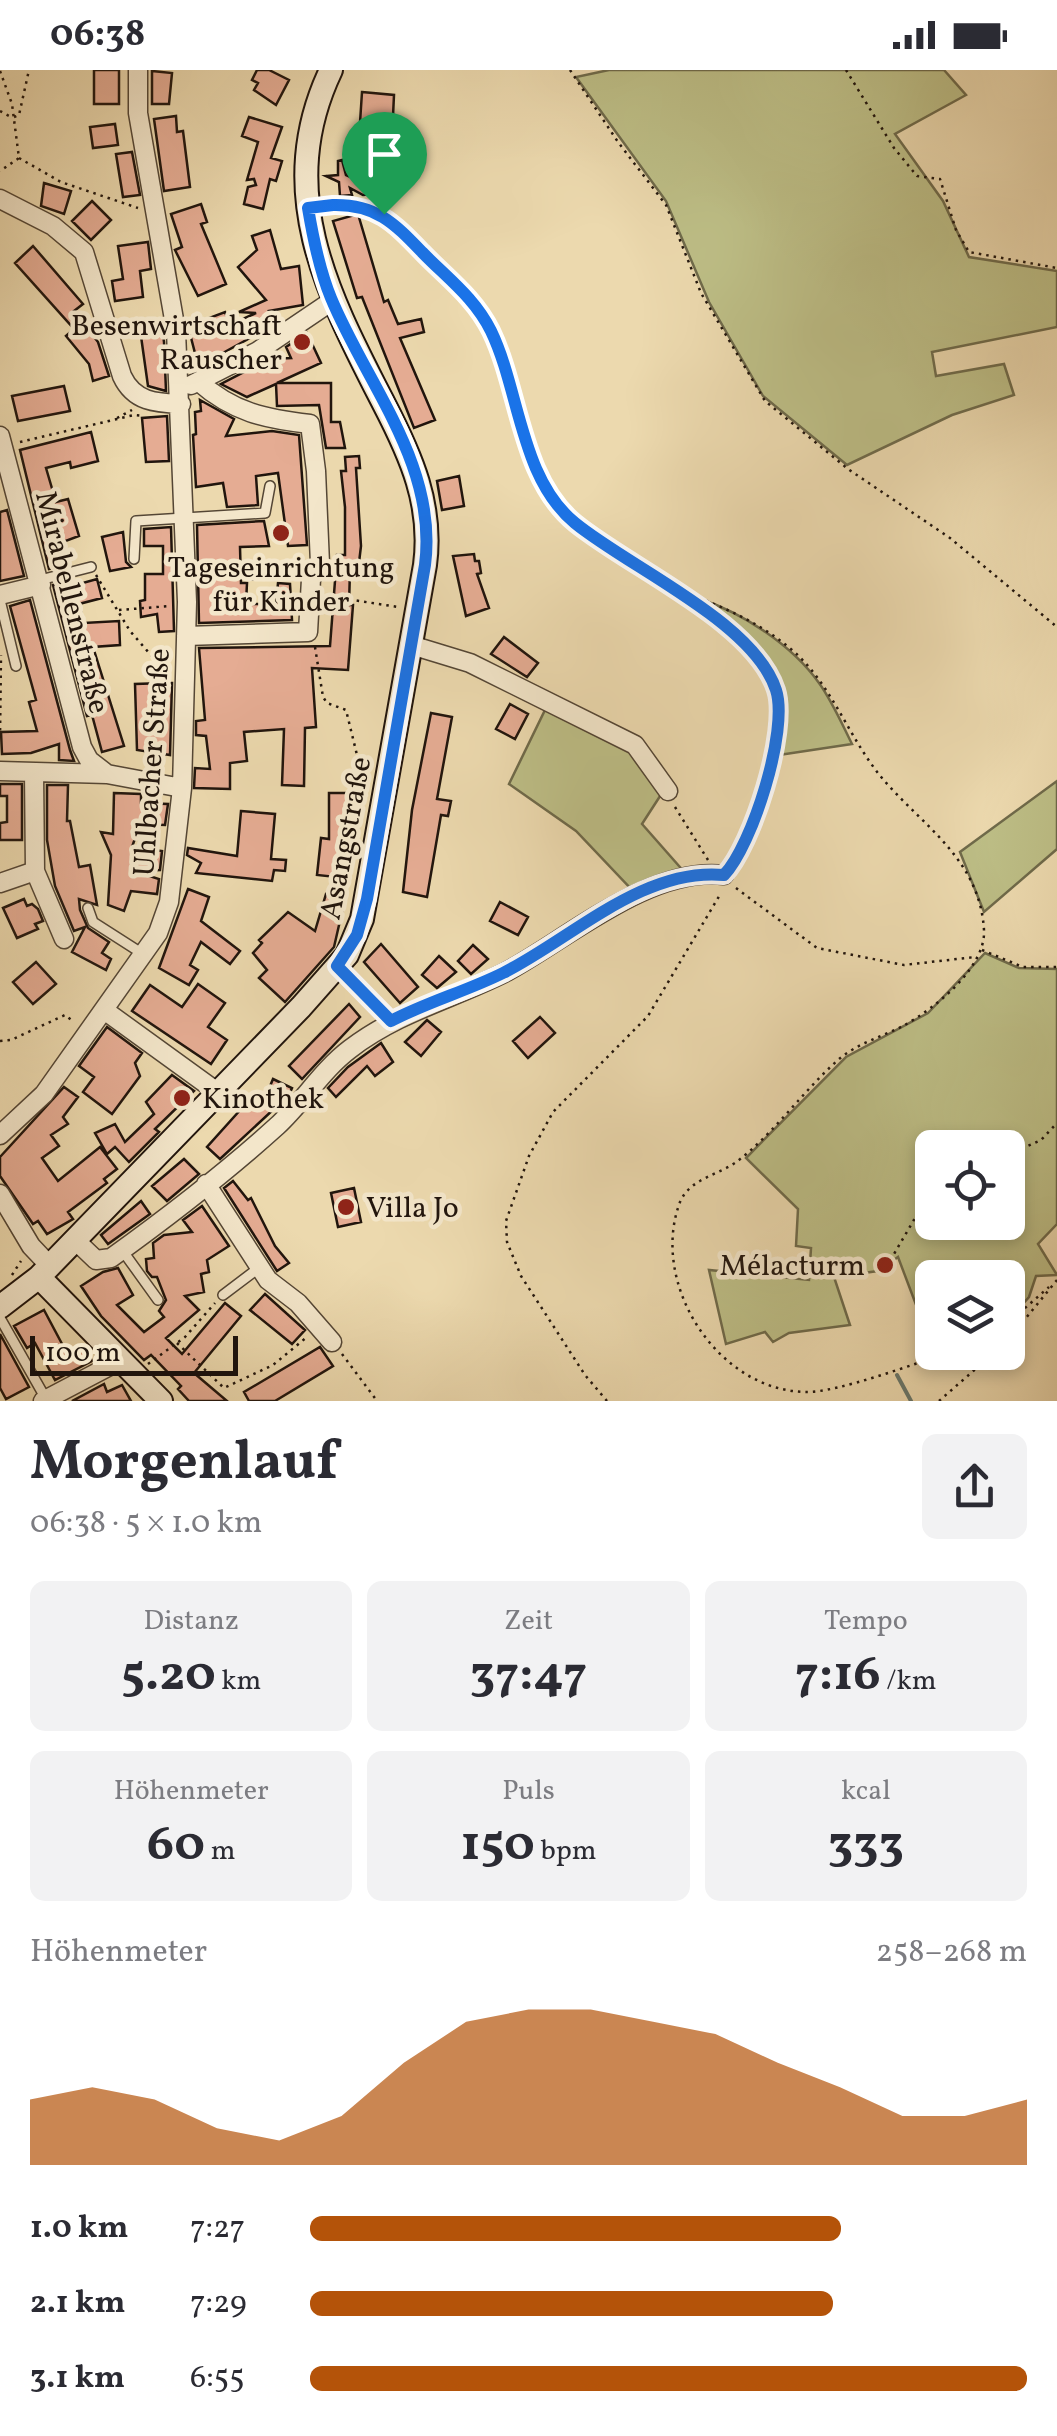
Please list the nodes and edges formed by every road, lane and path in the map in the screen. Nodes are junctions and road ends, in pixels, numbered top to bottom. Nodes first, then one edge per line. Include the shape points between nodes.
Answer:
1 (29, 70) edge
2 (138, 70) edge
3 (331, 70) edge
4 (570, 70) edge
5 (846, 70) edge
6 (0, 71) edge
7 (0, 111) edge
8 (12, 118) junction
9 (19, 158) junction
10 (0, 171) edge
11 (0, 199) edge
12 (308, 208) junction
13 (154, 211) junction
14 (1057, 268) edge
15 (332, 301) junction
16 (199, 382) junction
17 (181, 396) junction
18 (131, 410) dead end
19 (2, 440) edge
20 (270, 486) dead end
21 (184, 516) junction
22 (134, 559) dead end
23 (92, 567) joint
24 (248, 576) dead end
25 (312, 580) junction
26 (41, 582) junction
27 (679, 589) junction
28 (333, 596) dead end
29 (0, 598) edge
30 (187, 605) junction
31 (116, 610) junction
32 (417, 612) junction
33 (6, 627) junction
34 (1057, 627) edge
35 (186, 636) junction
36 (411, 645) junction
37 (315, 646) dead end
38 (16, 666) dead end
39 (184, 686) junction
40 (0, 738) edge
41 (0, 771) edge
42 (34, 772) junction
43 (106, 774) junction
44 (387, 782) junction
45 (182, 788) junction
46 (668, 791) joint
47 (35, 871) junction
48 (722, 877) junction
49 (0, 882) edge
50 (88, 908) dead end
51 (64, 940) dead end
52 (980, 950) junction
53 (143, 954) junction
54 (977, 957) junction
55 (337, 966) junction
56 (1057, 968) edge
57 (104, 1010) junction
58 (391, 1021) junction
59 (88, 1032) junction
60 (0, 1041) edge
61 (220, 1094) junction
62 (1057, 1123) edge
63 (0, 1135) edge
64 (1025, 1148) edge
65 (206, 1184) junction
66 (0, 1194) edge
67 (915, 1218) edge
68 (74, 1238) junction
69 (122, 1250) junction
70 (875, 1262) dead end
71 (260, 1267) junction
72 (44, 1271) junction
73 (12, 1275) dead end
74 (1057, 1280) edge
75 (0, 1281) edge
76 (1050, 1287) junction
77 (223, 1295) joint
78 (158, 1300) dead end
79 (1025, 1306) edge
80 (1, 1309) edge
81 (1025, 1322) edge
82 (320, 1326) junction
83 (332, 1342) joint
84 (177, 1343) junction
85 (160, 1352) dead end
86 (121, 1360) junction
87 (915, 1363) edge
88 (974, 1370) edge
89 (45, 1400) edge
90 (161, 1401) edge
91 (377, 1401) edge
92 (607, 1401) edge
93 (939, 1401) edge

1 - 8 path via 19,115
2 - 13 street, Uhlbacher Straße
3 - 12 street, Asangstraße via 308,140
4 - 34 path via 666,205 701,293 764,401
5 - 14 path via 917,176 940,179 969,252
6 - 8 path
7 - 8 path
8 - 9 path
9 - 10 path
9 - 13 path via 79,190
11 - 17 street via 53,226 84,252 131,390 156,403
12 - 15 street, Asangstraße
12 - 27 path via 354,205 384,214 454,279 492,332 539,470 564,512 627,561
13 - 17 street, Uhlbacher Straße
15 - 16 street
15 - 32 street, Asangstraße via 421,486 426,555
16 - 17 street
16 - 25 street via 249,414 310,424 320,564
17 - 21 street, Uhlbacher Straße
18 - 19 path via 116,419
19 - 26 street, Mirabellenstraße
20 - 21 lane via 265,512
21 - 22 lane via 136,521
21 - 30 street, Uhlbacher Straße
23 - 26 lane
23 - 31 path
24 - 25 lane
25 - 35 street via 308,632
26 - 29 street
26 - 43 street, Mirabellenstraße via 82,747
27 - 48 path via 755,656 780,706 774,762
27 - 52 path via 748,619 815,672 880,777 960,858 982,918
28 - 32 path
29 - 33 lane
30 - 31 path
30 - 35 street, Uhlbacher Straße
31 - 39 path via 149,655
32 - 36 street, Asangstraße
33 - 38 lane
33 - 40 path
35 - 39 street, Uhlbacher Straße
36 - 44 street, Asangstraße
36 - 46 street via 470,663 635,745
37 - 44 path via 323,697 346,710 357,755
39 - 45 street, Uhlbacher Straße
41 - 42 street
42 - 43 street
42 - 47 street
43 - 45 street
44 - 55 street, Asangstraße via 362,919
45 - 53 street, Uhlbacher Straße via 168,902
46 - 48 path
47 - 49 street
47 - 51 street
48 - 54 path via 812,947 904,965
48 - 58 street via 681,879 633,896 504,973
48 - 92 path via 718,901 646,1019 552,1112 507,1216 507,1242 522,1276
50 - 53 lane via 93,922
52 - 54 path
52 - 56 path via 1019,966
53 - 57 street, Uhlbacher Straße
54 - 87 path via 927,1010 845,1054 743,1157 690,1187 673,1246 678,1282 702,1332 735,1366 768,1384 821,1391
55 - 58 path
55 - 61 street, Asangstraße
57 - 59 street, Uhlbacher Straße
57 - 61 street
58 - 65 street via 341,1055 278,1125
59 - 60 path via 64,1016
59 - 63 street, Uhlbacher Straße via 44,1094
61 - 68 street, Asangstraße
62 - 64 path
65 - 69 street
65 - 71 street
66 - 72 street
67 - 70 path via 894,1254
68 - 69 street via 98,1261
68 - 72 street, Asangstraße
69 - 78 lane
71 - 77 lane
71 - 82 street
72 - 80 street, Asangstraße
72 - 86 street
73 - 75 path
74 - 76 path
76 - 79 path
76 - 81 path
77 - 84 path
80 - 89 lane
82 - 83 street
82 - 84 path via 273,1364 224,1388
83 - 91 path
84 - 85 path
86 - 89 street
86 - 90 street
88 - 93 path

